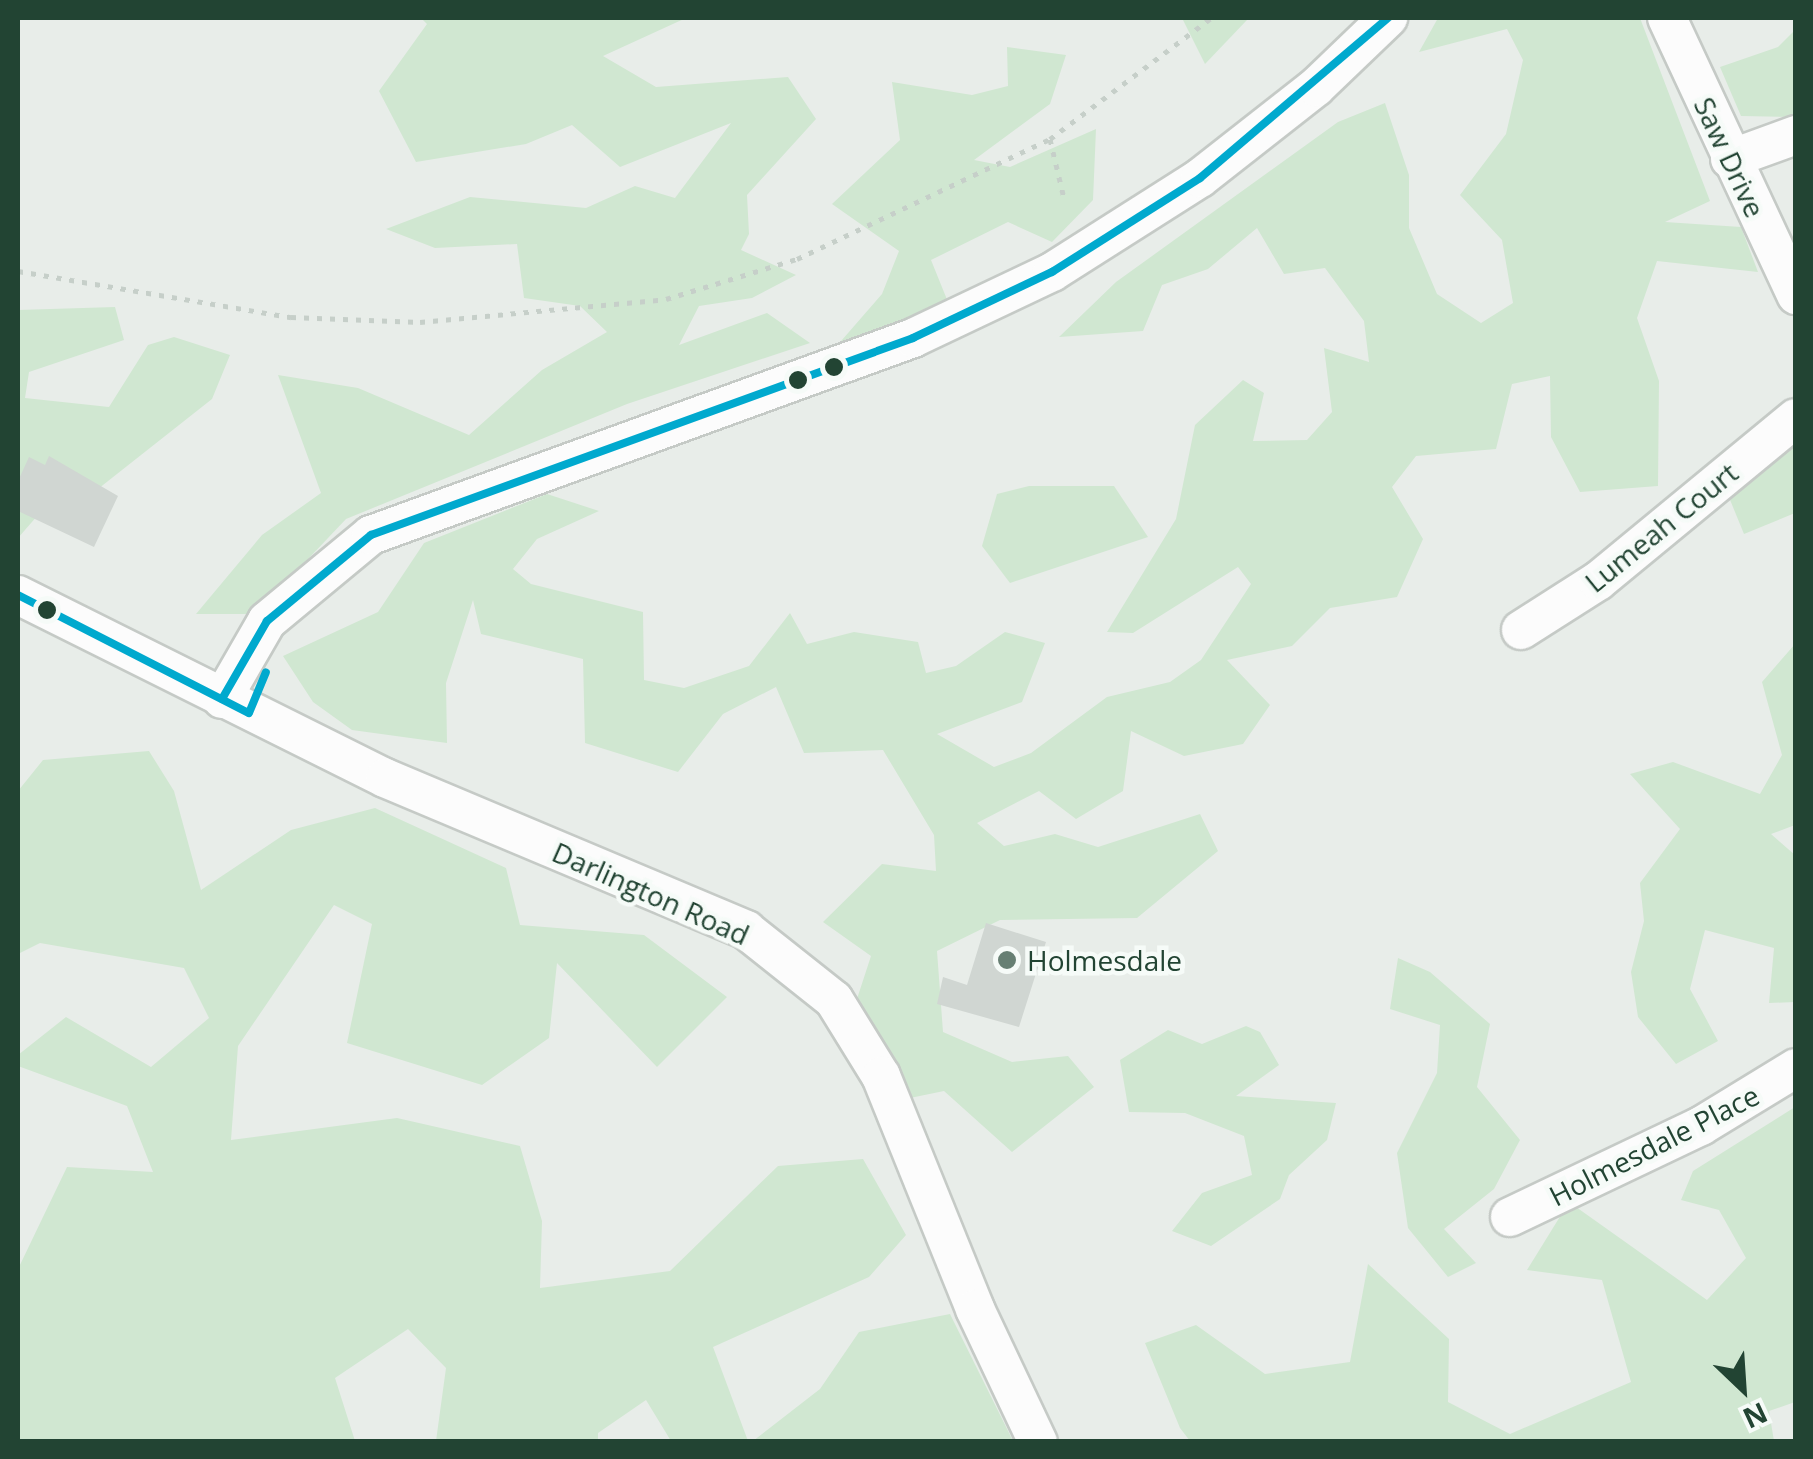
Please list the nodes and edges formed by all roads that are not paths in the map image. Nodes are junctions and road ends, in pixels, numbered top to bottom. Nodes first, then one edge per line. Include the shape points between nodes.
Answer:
1 (1388, 18) edge
2 (1667, 18) edge
3 (1796, 135) edge
4 (1730, 160) junction
5 (1796, 295) edge
6 (1796, 418) edge
7 (18, 595) edge
8 (1522, 630) dead end
9 (235, 706) junction
10 (1796, 1068) edge
11 (1510, 1217) dead end
12 (1038, 1442) edge

1 - 9 street via 1316,87 1200,178 1052,272 913,338 370,535 281,610
2 - 4 street, Saw Drive
3 - 4 street
4 - 5 street, Saw Drive
6 - 8 street, Lumeah Court via 1598,580
7 - 9 street, Darlington Road
9 - 12 street, Darlington Road via 746,930 834,1000 882,1076 975,1310
10 - 11 street, Holmesdale Place via 1701,1126

